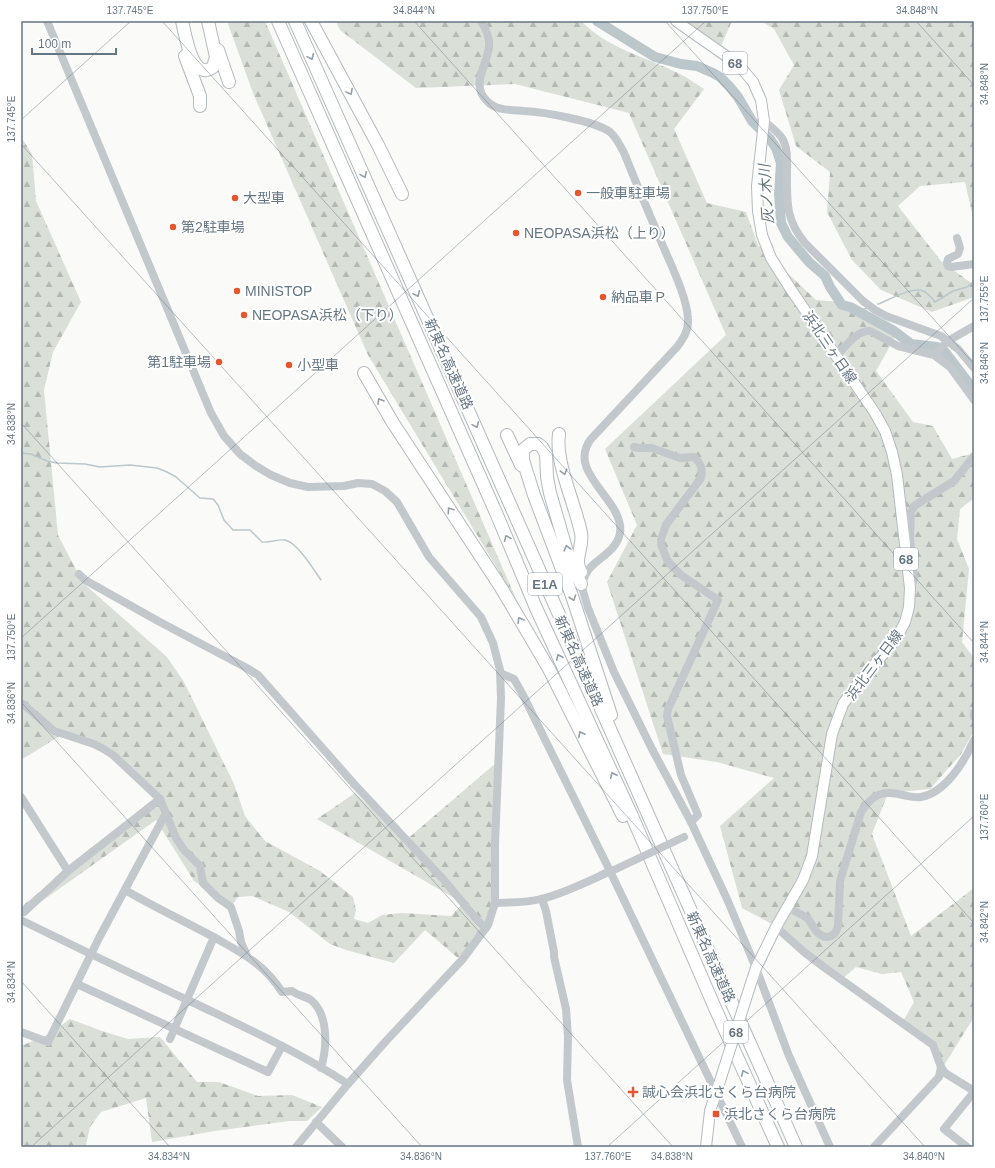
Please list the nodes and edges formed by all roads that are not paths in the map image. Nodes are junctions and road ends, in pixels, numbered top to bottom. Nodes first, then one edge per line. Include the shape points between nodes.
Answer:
1 (47, 21) edge
2 (175, 21) edge
3 (182, 21) edge
4 (208, 21) edge
5 (278, 21) edge
6 (295, 21) edge
7 (311, 21) edge
8 (481, 21) edge
9 (676, 21) edge
10 (229, 82) dead end
11 (200, 106) dead end
12 (763, 128) junction
13 (402, 194) dead end
14 (957, 238) dead end
15 (974, 264) edge
16 (974, 326) edge
17 (946, 343) junction
18 (935, 353) junction
19 (836, 356) junction
20 (974, 368) edge
21 (364, 373) dead end
22 (974, 400) edge
23 (559, 434) dead end
24 (508, 435) dead end
25 (634, 447) dead end
26 (974, 456) edge
27 (534, 495) junction
28 (79, 574) dead end
29 (583, 580) junction
30 (910, 588) junction
31 (500, 673) junction
32 (21, 705) edge
33 (974, 713) edge
34 (974, 717) edge
35 (974, 740) edge
36 (630, 772) junction
37 (21, 797) edge
38 (160, 799) junction
39 (166, 813) junction
40 (691, 822) junction
41 (695, 832) junction
42 (613, 870) junction
43 (68, 871) junction
44 (125, 890) junction
45 (542, 899) junction
46 (495, 903) junction
47 (788, 907) junction
48 (21, 913) edge
49 (21, 920) edge
50 (776, 927) junction
51 (486, 928) junction
52 (214, 937) junction
53 (91, 955) junction
54 (247, 956) junction
55 (756, 968) junction
56 (77, 984) junction
57 (187, 1000) junction
58 (715, 1008) junction
59 (174, 1028) junction
60 (21, 1032) edge
61 (170, 1039) dead end
62 (282, 1046) junction
63 (941, 1067) junction
64 (322, 1068) junction
65 (348, 1084) junction
66 (974, 1091) edge
67 (716, 1095) junction
68 (316, 1122) junction
69 (296, 1147) edge
70 (342, 1147) edge
71 (578, 1147) edge
72 (706, 1147) edge
73 (742, 1147) edge
74 (778, 1147) edge
75 (796, 1147) edge
76 (830, 1147) edge
77 (874, 1147) edge
78 (967, 1147) edge

1 - 31 street via 211,413 224,436 240,454 256,466 290,483 308,487 372,484 385,491 397,502 429,557 481,617 493,643
2 - 11 highway via 200,96
3 - 4 highway via 193,61 200,69 207,70 213,67 216,57
4 - 10 highway
58 -> 5 highway, 新東名高速道路 / E1A
6 -> 36 highway, 新東名高速道路 / E1A
7 -> 13 highway
8 - 29 street via 489,47 479,87 488,102 506,109 542,113 599,126 616,139 666,254 688,314 688,327 680,343 585,448 584,459 587,469 616,515 620,534 615,545 589,568
9 - 12 main road, 浜北三ヶ日線 / 68 via 744,70 761,100
12 - 17 street via 781,137 786,147 788,206 791,221 805,243 875,310 931,332
12 - 19 main road, 浜北三ヶ日線 / 68 via 757,186 762,235 771,258
14 - 15 street via 960,248 958,254 948,259 948,266
16 - 17 street
17 - 18 street
17 - 20 street via 958,349
18 - 19 street via 891,344 866,331 859,334
18 - 22 street via 950,367
19 - 30 main road, 浜北三ヶ日線 / 68 via 875,412 892,452
58 -> 21 highway via 549,669 500,586 393,423
23 -> 29 highway via 558,449 582,537 578,565
24 - 27 highway
25 - 40 street via 652,448 680,458 694,457 701,464 702,470 701,478 666,526 661,539 662,550 674,568 718,600 667,716 681,774 698,815
26 - 30 street via 954,481 914,506 910,538 914,580
29 -> 27 highway via 570,562 550,493 546,454 538,444 526,447 522,455
27 -> 36 highway via 572,596
28 - 51 street via 85,580 258,675
29 - 40 street via 588,608 614,672
30 - 47 main road, 浜北三ヶ日線 / 68 via 905,622 896,639 843,704 832,734 812,856 803,880
31 - 42 street via 514,679 519,686
31 - 46 street
32 - 38 street via 23,704 54,731 102,748
33 - 34 street
35 - 47 street via 959,768 939,789 929,795 920,797 884,793 868,802 862,812 840,881 838,926 834,936 818,933 806,918
36 - 75 highway, 新東名高速道路 / E1A
37 - 43 street
38 - 39 street
38 - 43 street
39 - 44 street
39 - 54 street via 176,838 200,866 204,883 231,907
40 - 41 street
41 - 42 street, bridge
41 - 55 street
42 - 45 street
42 - 67 street
43 - 48 street
44 - 52 street
44 - 53 street
45 - 46 street
45 - 71 street via 566,1009 567,1080
46 - 51 street
47 - 50 main road, 浜北三ヶ日線 / 68
49 - 53 street
50 - 55 main road, 浜北三ヶ日線 / 68
50 - 63 street via 825,968 933,1045
51 - 65 street via 462,960
52 - 54 street
52 - 57 street
53 - 56 street
53 - 57 street
54 - 64 street via 274,980 282,992 292,991 296,995 310,999 319,1009 323,1023 325,1052
55 - 67 main road, 浜北三ヶ日線 / 68, bridge
55 - 76 street via 789,1056
56 - 59 street
56 - 60 street via 48,1042
57 - 59 street
57 - 62 street
74 -> 58 highway, 新東名高速道路 / E1A
59 - 61 street
59 - 62 street via 268,1072
62 - 64 street
63 - 66 street via 944,1073
63 - 77 street via 939,1077
64 - 65 street
65 - 68 street
66 - 78 street via 944,1129
67 - 72 main road, 浜北三ヶ日線 / 68 via 710,1111
67 - 73 street
68 - 69 street
68 - 70 street

